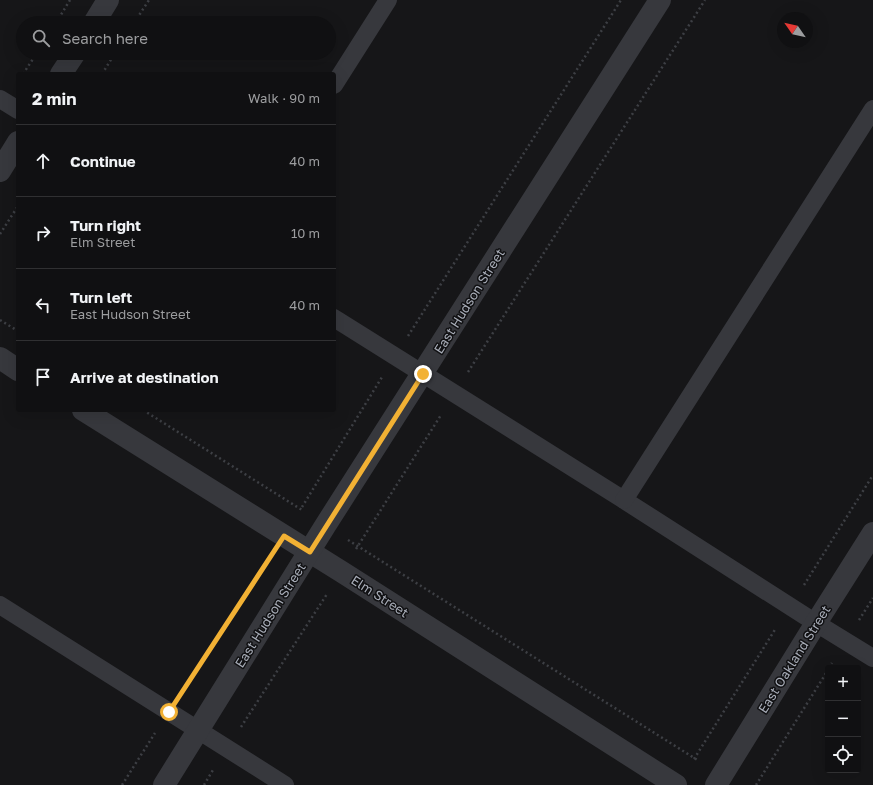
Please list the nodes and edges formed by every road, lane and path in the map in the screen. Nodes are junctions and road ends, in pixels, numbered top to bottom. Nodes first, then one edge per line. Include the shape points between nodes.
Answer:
1 (70, 0) edge
2 (108, 0) edge
3 (149, 0) edge
4 (388, 0) edge
5 (621, 0) edge
6 (660, 0) edge
7 (60, 16) edge
8 (98, 16) edge
9 (139, 16) edge
10 (32, 60) edge
11 (70, 60) edge
12 (111, 60) edge
13 (24, 72) edge
14 (62, 72) edge
15 (103, 72) edge
16 (336, 81) edge
17 (0, 99) edge
18 (16, 109) edge
19 (873, 109) edge
20 (16, 145) edge
21 (0, 171) edge
22 (16, 209) edge
23 (0, 234) edge
24 (336, 319) edge
25 (0, 320) edge
26 (16, 330) edge
27 (395, 357) junction
28 (0, 358) edge
29 (16, 369) edge
30 (423, 374) junction
31 (86, 412) edge
32 (146, 412) edge
33 (873, 475) edge
34 (624, 500) junction
35 (300, 509) junction
36 (326, 526) junction
37 (873, 533) edge
38 (284, 536) junction
39 (310, 552) junction
40 (0, 605) edge
41 (790, 606) junction
42 (816, 623) junction
43 (873, 658) edge
44 (825, 675) edge
45 (169, 712) junction
46 (198, 730) junction
47 (694, 758) junction
48 (691, 763) dead end
49 (719, 780) edge
50 (122, 785) edge
51 (164, 785) edge
52 (285, 785) edge
53 (676, 785) edge
54 (756, 785) edge

1 - 7 path
2 - 8 street
3 - 9 path
4 - 16 lane
5 - 27 path
6 - 30 street, East Hudson Street
10 - 13 path
11 - 14 street
12 - 15 path
17 - 18 lane
19 - 34 lane
20 - 21 street
22 - 23 path
24 - 27 lane
25 - 26 path
27 - 30 lane
27 - 35 path
28 - 29 street
30 - 34 lane
30 - 36 street, East Hudson Street
31 - 38 street, Elm Street
32 - 35 path
33 - 41 path
34 - 41 lane
35 - 36 path
36 - 39 street, East Hudson Street
36 - 47 path
37 - 42 street, East Oakland Street
38 - 39 street, Elm Street
38 - 45 path
39 - 46 street, East Hudson Street
39 - 53 street, Elm Street
40 - 45 lane
41 - 42 lane
41 - 47 path
42 - 43 lane
42 - 49 street, East Oakland Street
44 - 54 path
45 - 46 lane
45 - 50 path
46 - 51 street, East Hudson Street
46 - 52 lane
47 - 48 path
47 - 49 path

